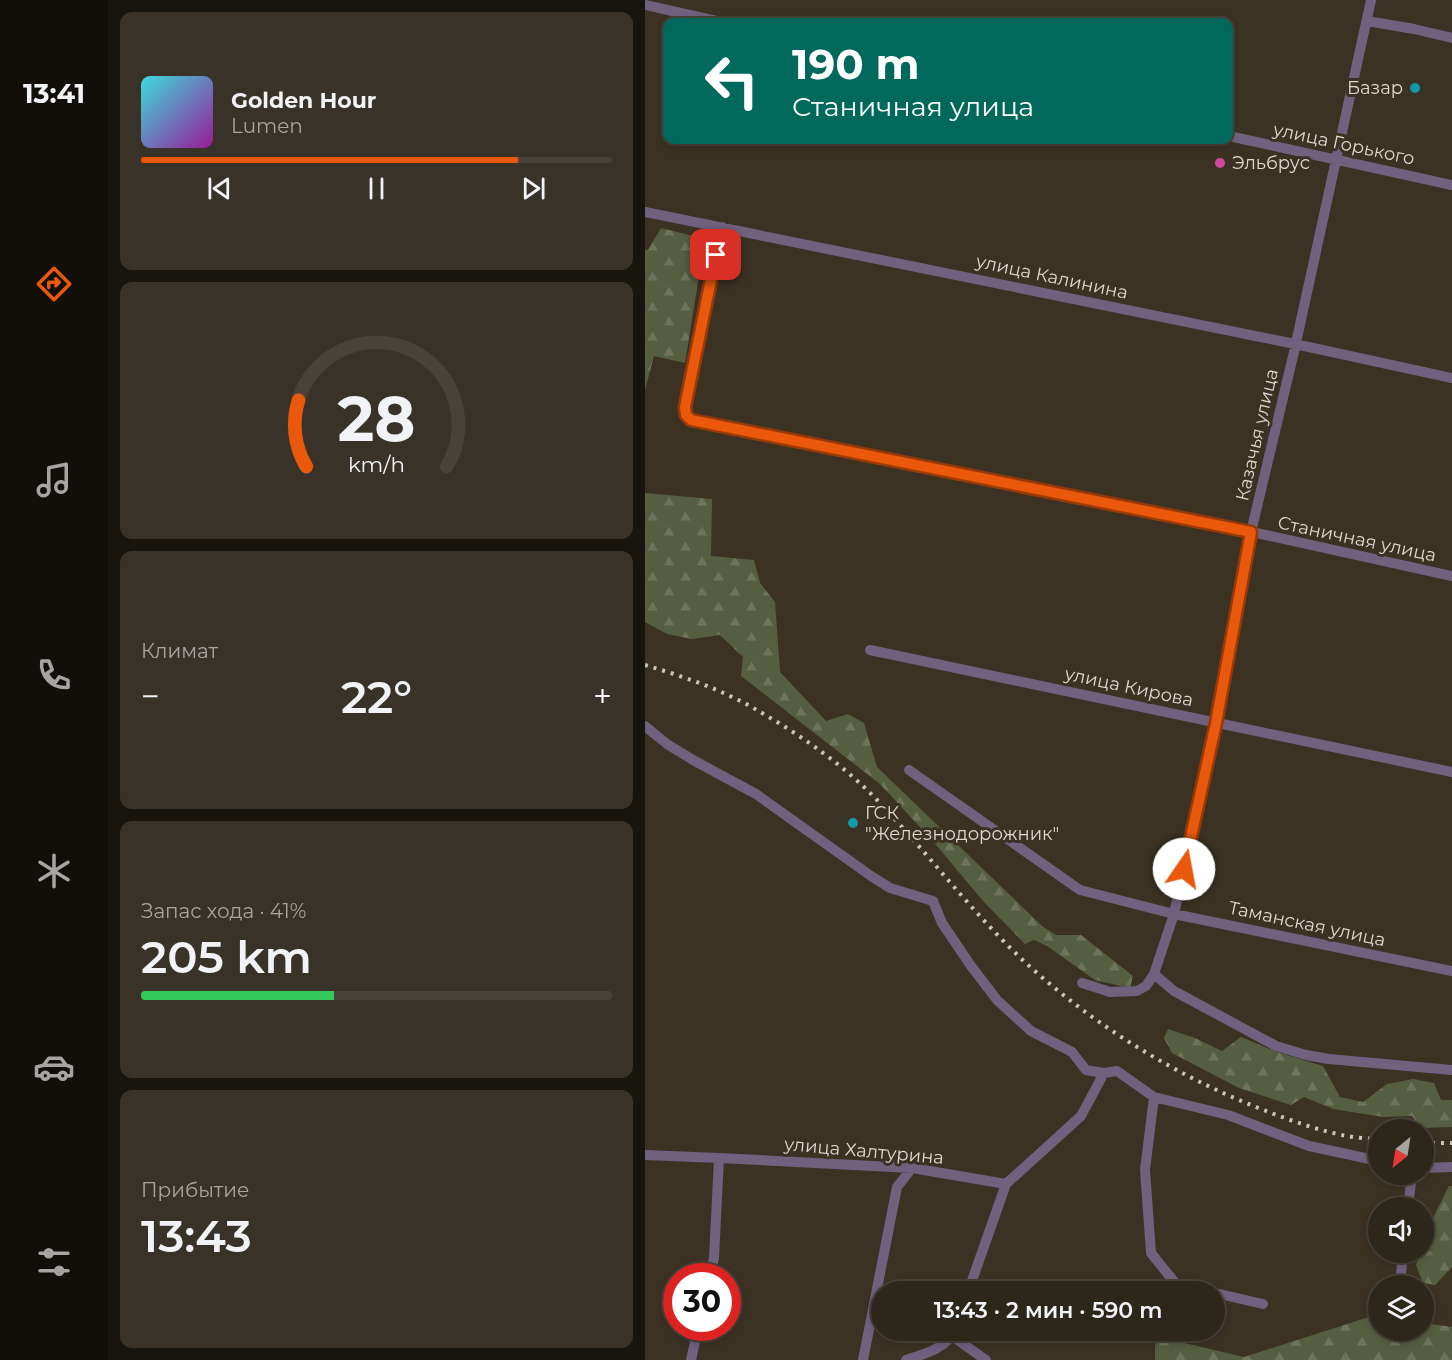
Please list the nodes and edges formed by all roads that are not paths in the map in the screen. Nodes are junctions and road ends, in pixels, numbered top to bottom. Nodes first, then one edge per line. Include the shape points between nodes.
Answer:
1 (1371, 0) edge
2 (645, 5) edge
3 (703, 18) edge
4 (1367, 21) junction
5 (1452, 38) edge
6 (1233, 137) edge
7 (1336, 158) junction
8 (1452, 185) edge
9 (645, 212) edge
10 (722, 227) junction
11 (1295, 344) junction
12 (1452, 378) edge
13 (1251, 532) junction
14 (1452, 576) edge
15 (870, 650) dead end
16 (1216, 723) junction
17 (645, 726) edge
18 (909, 770) dead end
19 (1452, 772) edge
20 (1174, 914) junction
21 (1452, 971) edge
22 (1154, 974) junction
23 (1082, 983) dead end
24 (1086, 1070) junction
25 (1452, 1070) edge
26 (1104, 1073) junction
27 (1095, 1090) junction
28 (1154, 1096) junction
29 (645, 1155) edge
30 (719, 1158) junction
31 (1368, 1159) edge
32 (1452, 1167) edge
33 (912, 1168) junction
34 (1434, 1168) edge
35 (1006, 1184) junction
36 (713, 1263) edge
37 (972, 1281) edge
38 (1174, 1281) edge
39 (1225, 1295) edge
40 (1263, 1304) dead end
41 (695, 1341) edge
42 (944, 1341) edge
43 (963, 1341) edge
44 (691, 1360) edge
45 (863, 1360) edge
46 (906, 1360) edge
47 (986, 1360) edge

1 - 4 street, Казачья улица
2 - 3 street
4 - 5 street
4 - 7 street, Казачья улица
6 - 7 street, улица Горького
7 - 8 street, улица Горького
7 - 11 street, Казачья улица
9 - 10 street, улица Калинина
10 - 11 street, улица Калинина
10 - 13 street, Станичная улица via 685,407 691,420
11 - 12 street, улица Калинина
11 - 13 street, Казачья улица
13 - 14 street, Станичная улица
13 - 16 street, Казачья улица
15 - 16 street, улица Кирова
16 - 19 street, улица Кирова
16 - 20 street, Казачья улица
17 - 24 street via 693,760 756,794 890,888 933,901 942,923 997,1000 1031,1031 1072,1052
18 - 20 street, Таманская улица via 1080,890
20 - 21 street, Таманская улица
20 - 22 street, Казачья улица
22 - 23 street via 1137,992 1110,992
22 - 25 street via 1174,991 1276,1046 1329,1059
24 - 26 street
24 - 27 street
26 - 27 street
26 - 28 street via 1117,1071
27 - 35 street via 1081,1116
28 - 31 street via 1228,1114 1309,1146
28 - 38 street via 1145,1170 1152,1253
29 - 30 street, улица Халтурина
30 - 33 street, улица Халтурина
30 - 36 street
32 - 34 street
33 - 35 street, улица Халтурина
33 - 45 street via 897,1187
35 - 37 street
39 - 40 street
41 - 44 street
42 - 46 street via 936,1349
43 - 47 street

